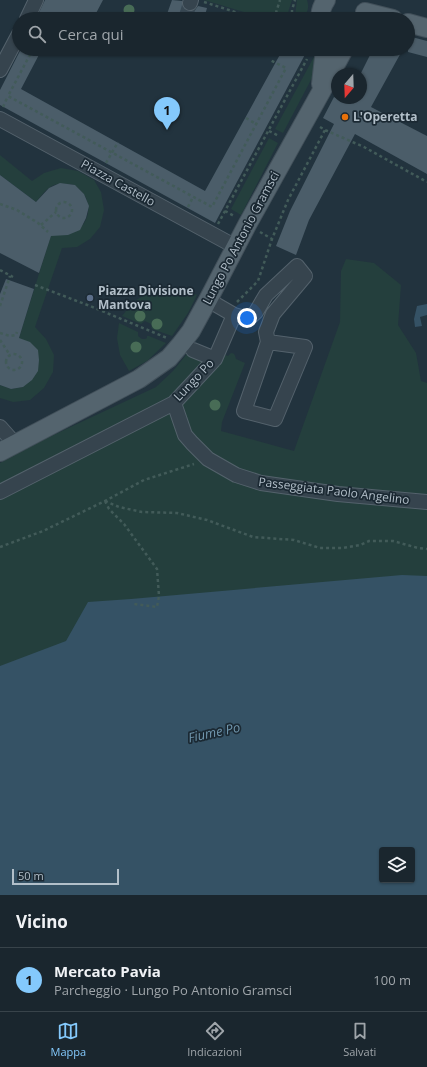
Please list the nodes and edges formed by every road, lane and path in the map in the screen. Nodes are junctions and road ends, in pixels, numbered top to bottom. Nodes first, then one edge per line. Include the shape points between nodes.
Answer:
1 (36, 0) edge
2 (280, 0) edge
3 (294, 0) edge
4 (326, 0) edge
5 (195, 2) edge
6 (363, 7) edge
7 (30, 12) edge
8 (231, 12) edge
9 (276, 12) edge
10 (292, 12) edge
11 (320, 12) edge
12 (376, 12) edge
13 (415, 25) edge
14 (427, 28) edge
15 (12, 47) edge
16 (29, 56) edge
17 (315, 56) edge
18 (317, 56) edge
19 (340, 56) edge
20 (270, 60) dead end
21 (0, 70) edge
22 (321, 92) junction
23 (8, 96) junction
24 (2, 113) edge
25 (246, 118) dead end
26 (306, 118) junction
27 (256, 124) junction
28 (325, 130) junction
29 (269, 131) junction
30 (281, 138) dead end
31 (118, 142) dead end
32 (112, 152) junction
33 (106, 163) dead end
34 (427, 182) edge
35 (193, 197) junction
36 (0, 204) edge
37 (187, 208) dead end
38 (225, 211) junction
39 (56, 212) junction
40 (239, 220) dead end
41 (41, 225) junction
42 (256, 230) dead end
43 (48, 232) dead end
44 (212, 235) junction
45 (272, 239) junction
46 (236, 247) junction
47 (269, 247) junction
48 (273, 249) dead end
49 (0, 270) edge
50 (36, 285) dead end
51 (208, 300) junction
52 (0, 306) edge
53 (231, 313) junction
54 (17, 332) dead end
55 (0, 334) edge
56 (0, 337) edge
57 (169, 339) dead end
58 (0, 340) edge
59 (268, 342) junction
60 (193, 350) dead end
61 (10, 355) junction
62 (215, 359) junction
63 (174, 403) junction
64 (0, 427) edge
65 (7, 448) edge
66 (208, 459) junction
67 (0, 492) edge
68 (105, 501) junction
69 (427, 502) edge
70 (0, 547) edge
71 (427, 549) edge
72 (134, 604) dead end

1 - 7 street
2 - 9 path
3 - 10 path
4 - 11 main road
5 - 8 path
6 - 12 main road
13 - 14 main road
15 - 21 street
16 - 23 path
17 - 29 path
18 - 22 main road, Lungo Po Antonio Gramsci
19 - 22 main road, Lungo Po Antonio Gramsci
20 - 27 path via 286,68
22 - 26 main road, Lungo Po Antonio Gramsci
23 - 24 path
23 - 32 path
24 - 44 street, Piazza Castello
25 - 27 path
26 - 28 path
26 - 46 main road, Lungo Po Antonio Gramsci
27 - 35 path via 212,207
28 - 34 path via 364,147
28 - 45 path via 288,200
29 - 30 path
29 - 38 path
31 - 32 path
32 - 33 path
32 - 35 path
35 - 37 path
36 - 41 path via 17,210
38 - 40 path
38 - 44 path
39 - 39 path via 59,217 67,218 72,212 72,206 62,202
39 - 41 path
41 - 43 path
42 - 45 path
44 - 46 street, Piazza Castello
45 - 47 path
46 - 51 main road, Lungo Po Antonio Gramsci
47 - 48 path
47 - 53 path via 258,281
49 - 52 path via 12,277
50 - 57 path
51 - 53 street
51 - 65 main road, Lungo Po Antonio Gramsci via 190,331 169,358 139,379
53 - 59 street via 248,319 256,312 266,295 297,266 305,276 273,314 266,332
53 - 62 street, Lungo Po
54 - 55 path via 16,335 10,336
55 - 56 path
58 - 61 path
59 - 59 street via 244,411 275,419 305,347
60 - 62 street
61 - 61 path via 6,361 8,366 12,369 19,368 22,361 20,356
62 - 63 street, Lungo Po
63 - 66 street, Passeggiata Paolo Angelino via 185,435
63 - 67 street, Lungo Po via 60,455
64 - 65 street
66 - 68 path via 144,480
66 - 69 street, Passeggiata Paolo Angelino via 236,475 261,483 338,494
68 - 70 path via 43,531
68 - 71 path via 136,511 177,513 207,520 253,537 294,540 320,548 343,548 369,541 393,541
68 - 72 path via 157,569 157,607

